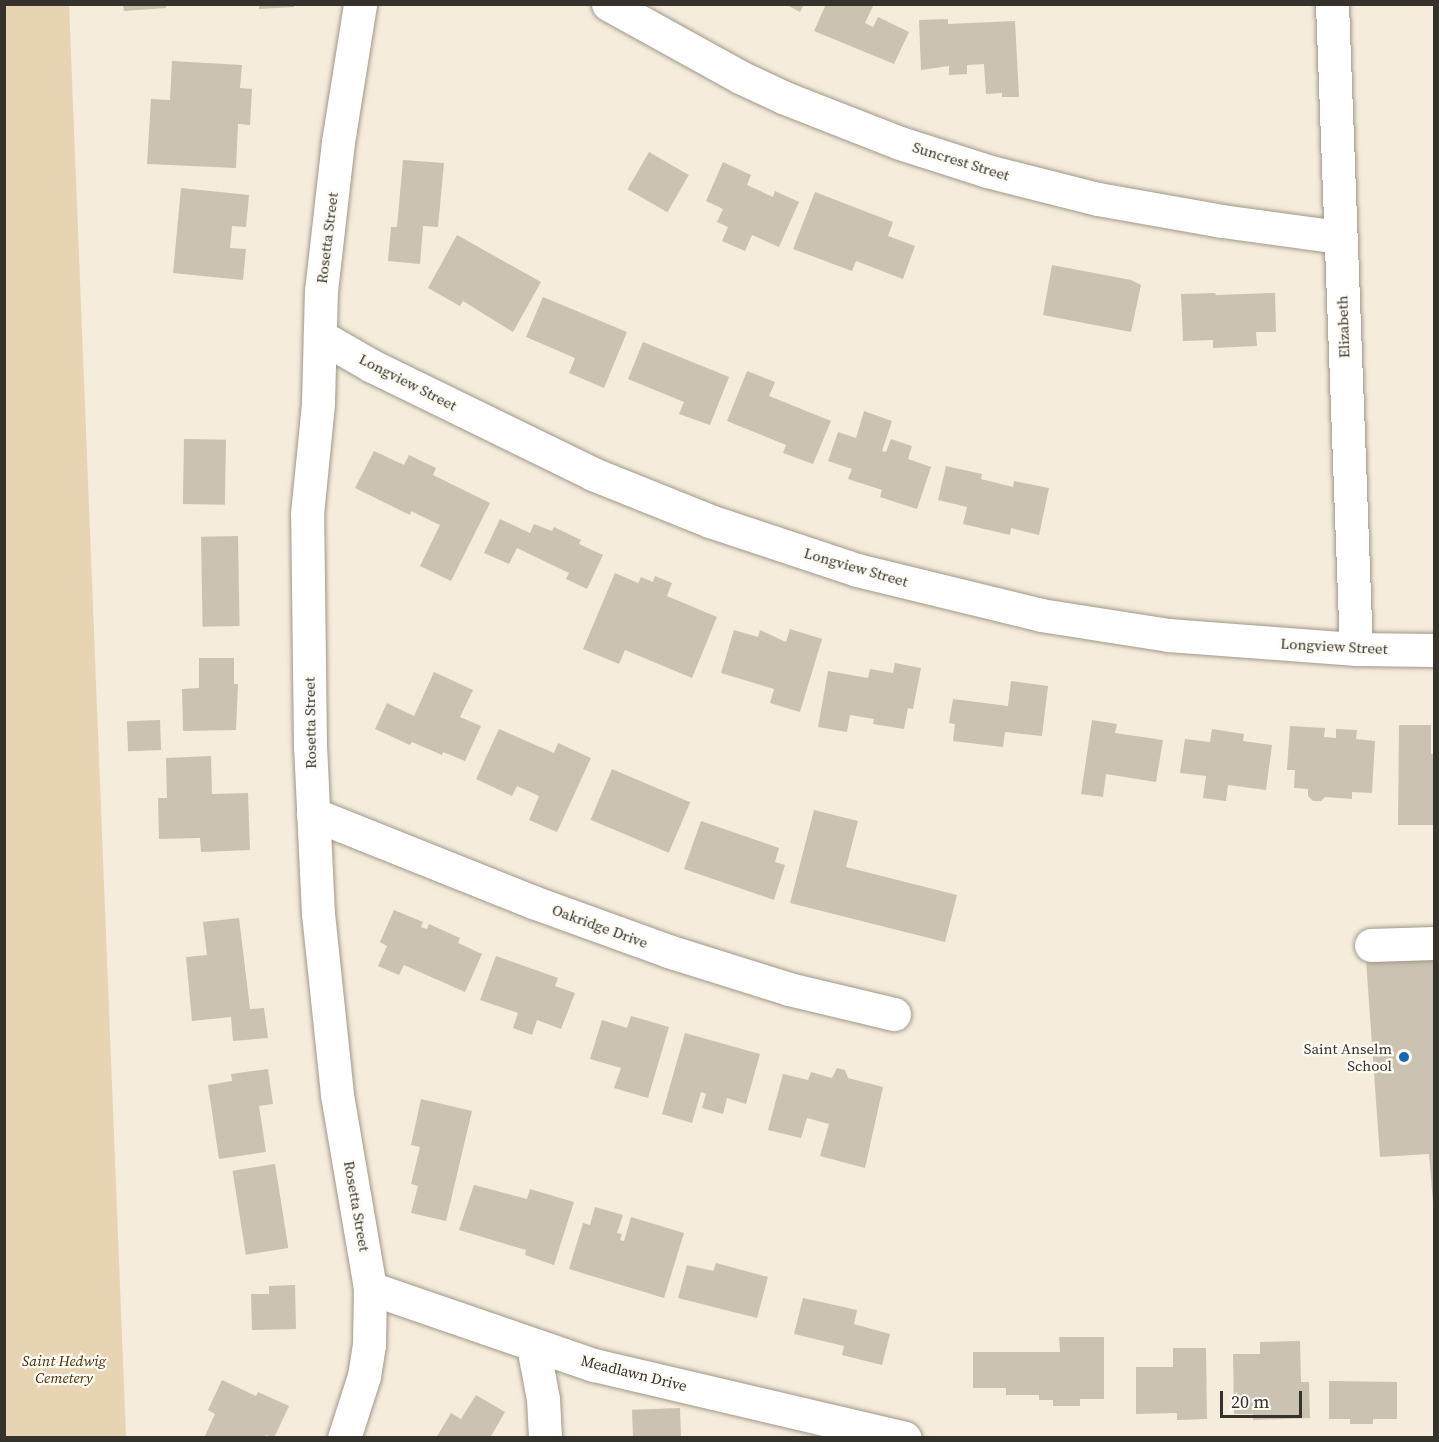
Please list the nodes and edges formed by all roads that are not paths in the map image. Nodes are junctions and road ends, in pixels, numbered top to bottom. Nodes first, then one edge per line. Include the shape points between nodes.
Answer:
1 (360, 4) edge
2 (608, 4) edge
3 (1332, 4) edge
4 (1339, 237) junction
5 (320, 336) junction
6 (1356, 649) junction
7 (1434, 650) edge
8 (313, 813) junction
9 (1434, 944) edge
10 (1371, 945) dead end
11 (894, 1014) dead end
12 (370, 1288) junction
13 (533, 1346) junction
14 (344, 1437) edge
15 (544, 1437) edge
16 (905, 1437) edge

1 - 5 street, Rosetta Street via 321,291
2 - 4 street, Suncrest Street via 740,77 900,143 1098,199 1222,222
3 - 4 street, Elizabeth
4 - 6 street, Elizabeth
5 - 6 street, Longview Street via 372,366 593,474 710,521 857,570 1041,615 1168,635
5 - 8 street, Rosetta Street via 307,514
6 - 7 street, Longview Street
8 - 11 street, Oakridge Drive via 533,902 668,951 789,988
8 - 12 street, Rosetta Street via 318,914 337,1094
9 - 10 street
12 - 13 street, Meadlawn Drive
12 - 14 street, Rosetta Street via 364,1376
13 - 15 street via 543,1399
13 - 16 street, Meadlawn Drive via 594,1365

